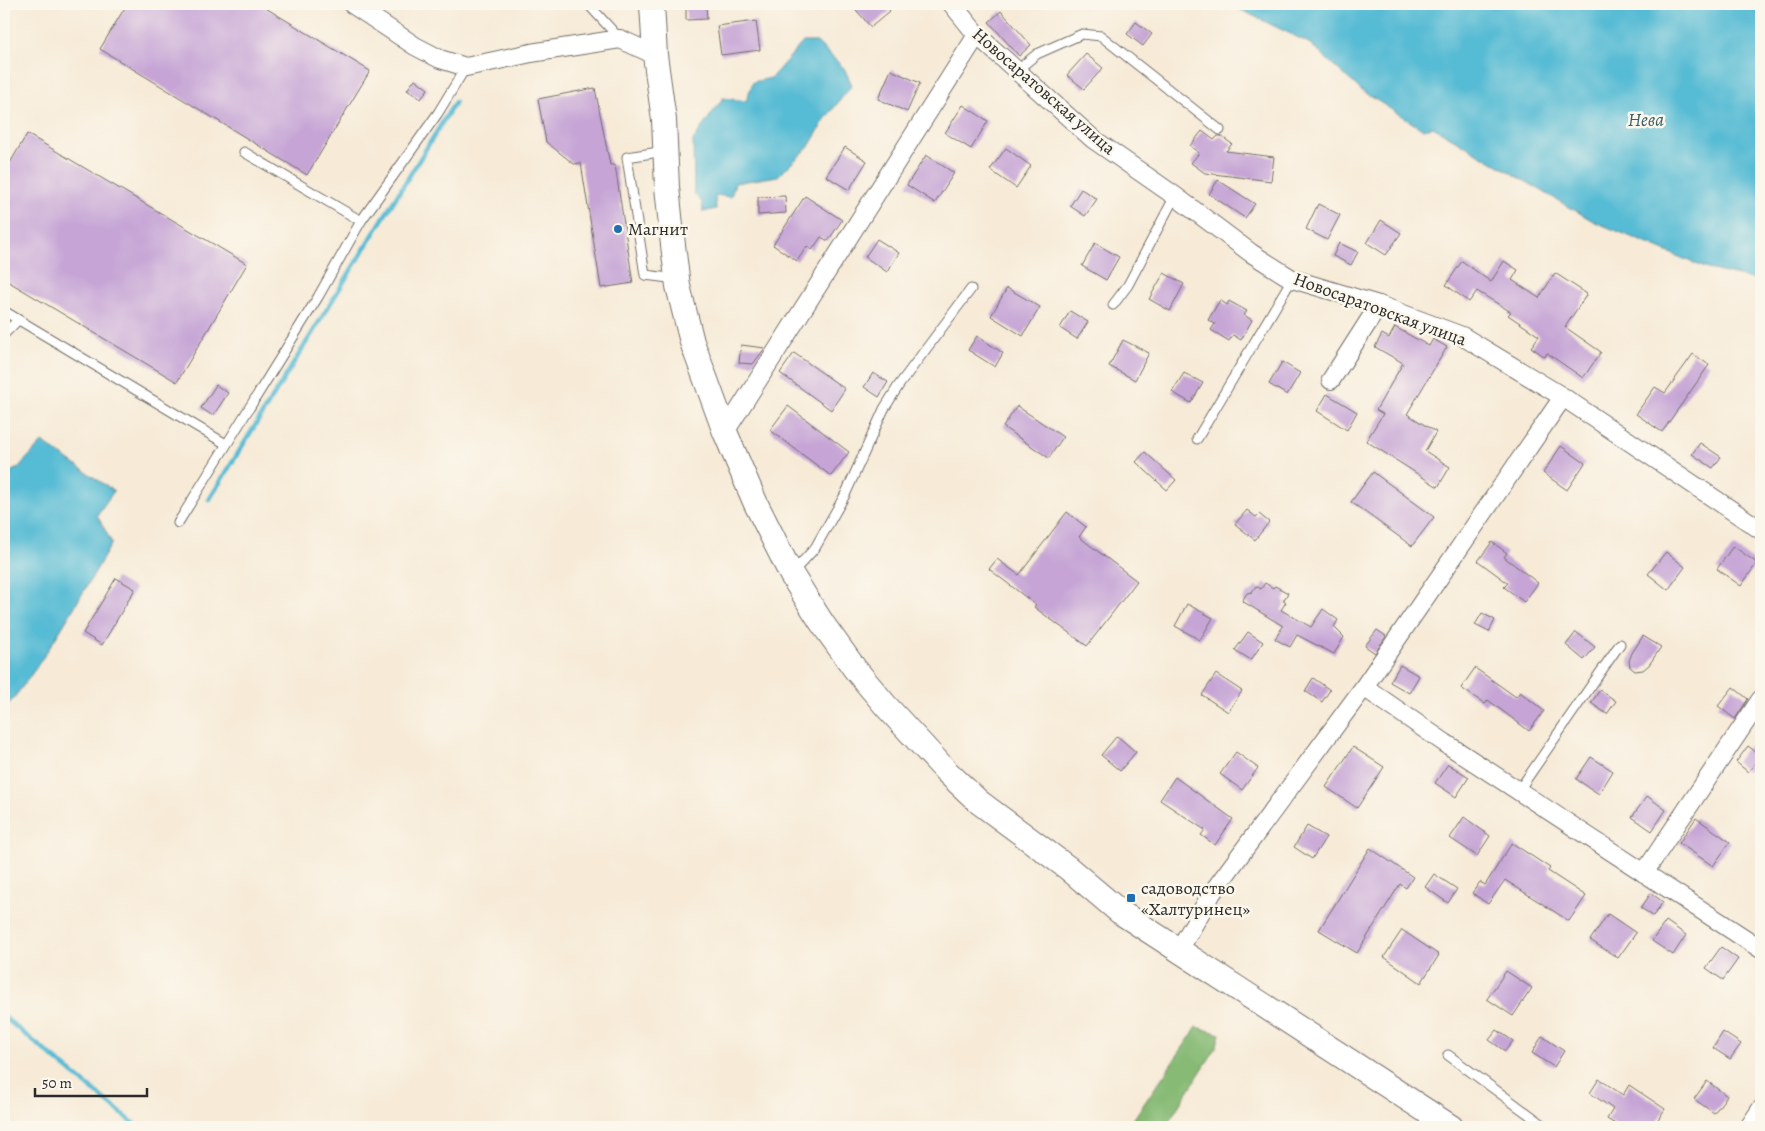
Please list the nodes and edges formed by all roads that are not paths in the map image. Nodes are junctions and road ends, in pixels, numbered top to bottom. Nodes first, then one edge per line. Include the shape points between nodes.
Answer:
1 (352, 4) edge
2 (588, 4) edge
3 (652, 4) edge
4 (952, 4) edge
5 (977, 35) junction
6 (620, 39) junction
7 (655, 54) junction
8 (466, 67) junction
9 (1016, 70) junction
10 (1220, 130) dead end
11 (665, 151) junction
12 (244, 152) dead end
13 (1175, 196) junction
14 (361, 221) junction
15 (677, 279) junction
16 (1292, 279) junction
17 (971, 289) dead end
18 (1113, 305) dead end
19 (1379, 305) junction
20 (4, 311) edge
21 (18, 320) junction
22 (4, 334) edge
23 (1331, 380) dead end
24 (1563, 397) junction
25 (725, 432) junction
26 (1197, 438) dead end
27 (226, 444) junction
28 (178, 523) dead end
29 (1761, 530) edge
30 (791, 574) junction
31 (1620, 644) dead end
32 (1364, 687) junction
33 (1761, 699) edge
34 (1519, 790) junction
35 (1644, 873) junction
36 (1761, 949) edge
37 (1179, 950) junction
38 (1448, 1055) dead end
39 (1761, 1109) edge
40 (1451, 1127) edge
41 (1546, 1127) edge
42 (1748, 1127) edge

1 - 8 street via 415,46 440,59
2 - 6 lane
3 - 7 main road
4 - 5 street, Новосаратовская улица
5 - 9 street, Новосаратовская улица
5 - 25 street
6 - 7 street
6 - 8 street
7 - 11 main road
8 - 14 lane via 438,113
9 - 10 lane via 1038,54 1082,34 1101,36
9 - 13 street, Новосаратовская улица via 1093,139
11 - 15 main road
11 - 15 lane via 627,157 645,275
12 - 14 lane
13 - 16 street, Новосаратовская улица via 1251,253
13 - 18 lane via 1128,285
14 - 27 lane
15 - 25 main road via 692,342
16 - 19 street, Новосаратовская улица
16 - 26 lane
17 - 30 lane via 899,385 823,533
19 - 23 street
19 - 24 street, Новосаратовская улица via 1462,336
20 - 21 lane
21 - 22 lane
21 - 27 lane
24 - 29 street, Новосаратовская улица
24 - 32 street
25 - 30 main road
27 - 28 lane
30 - 37 main road via 855,669 947,772 979,802 1068,868 1120,912
31 - 34 lane
32 - 34 street
32 - 37 street via 1212,892
33 - 35 street
34 - 35 street
35 - 36 street
37 - 40 main road
38 - 41 lane
39 - 42 street

